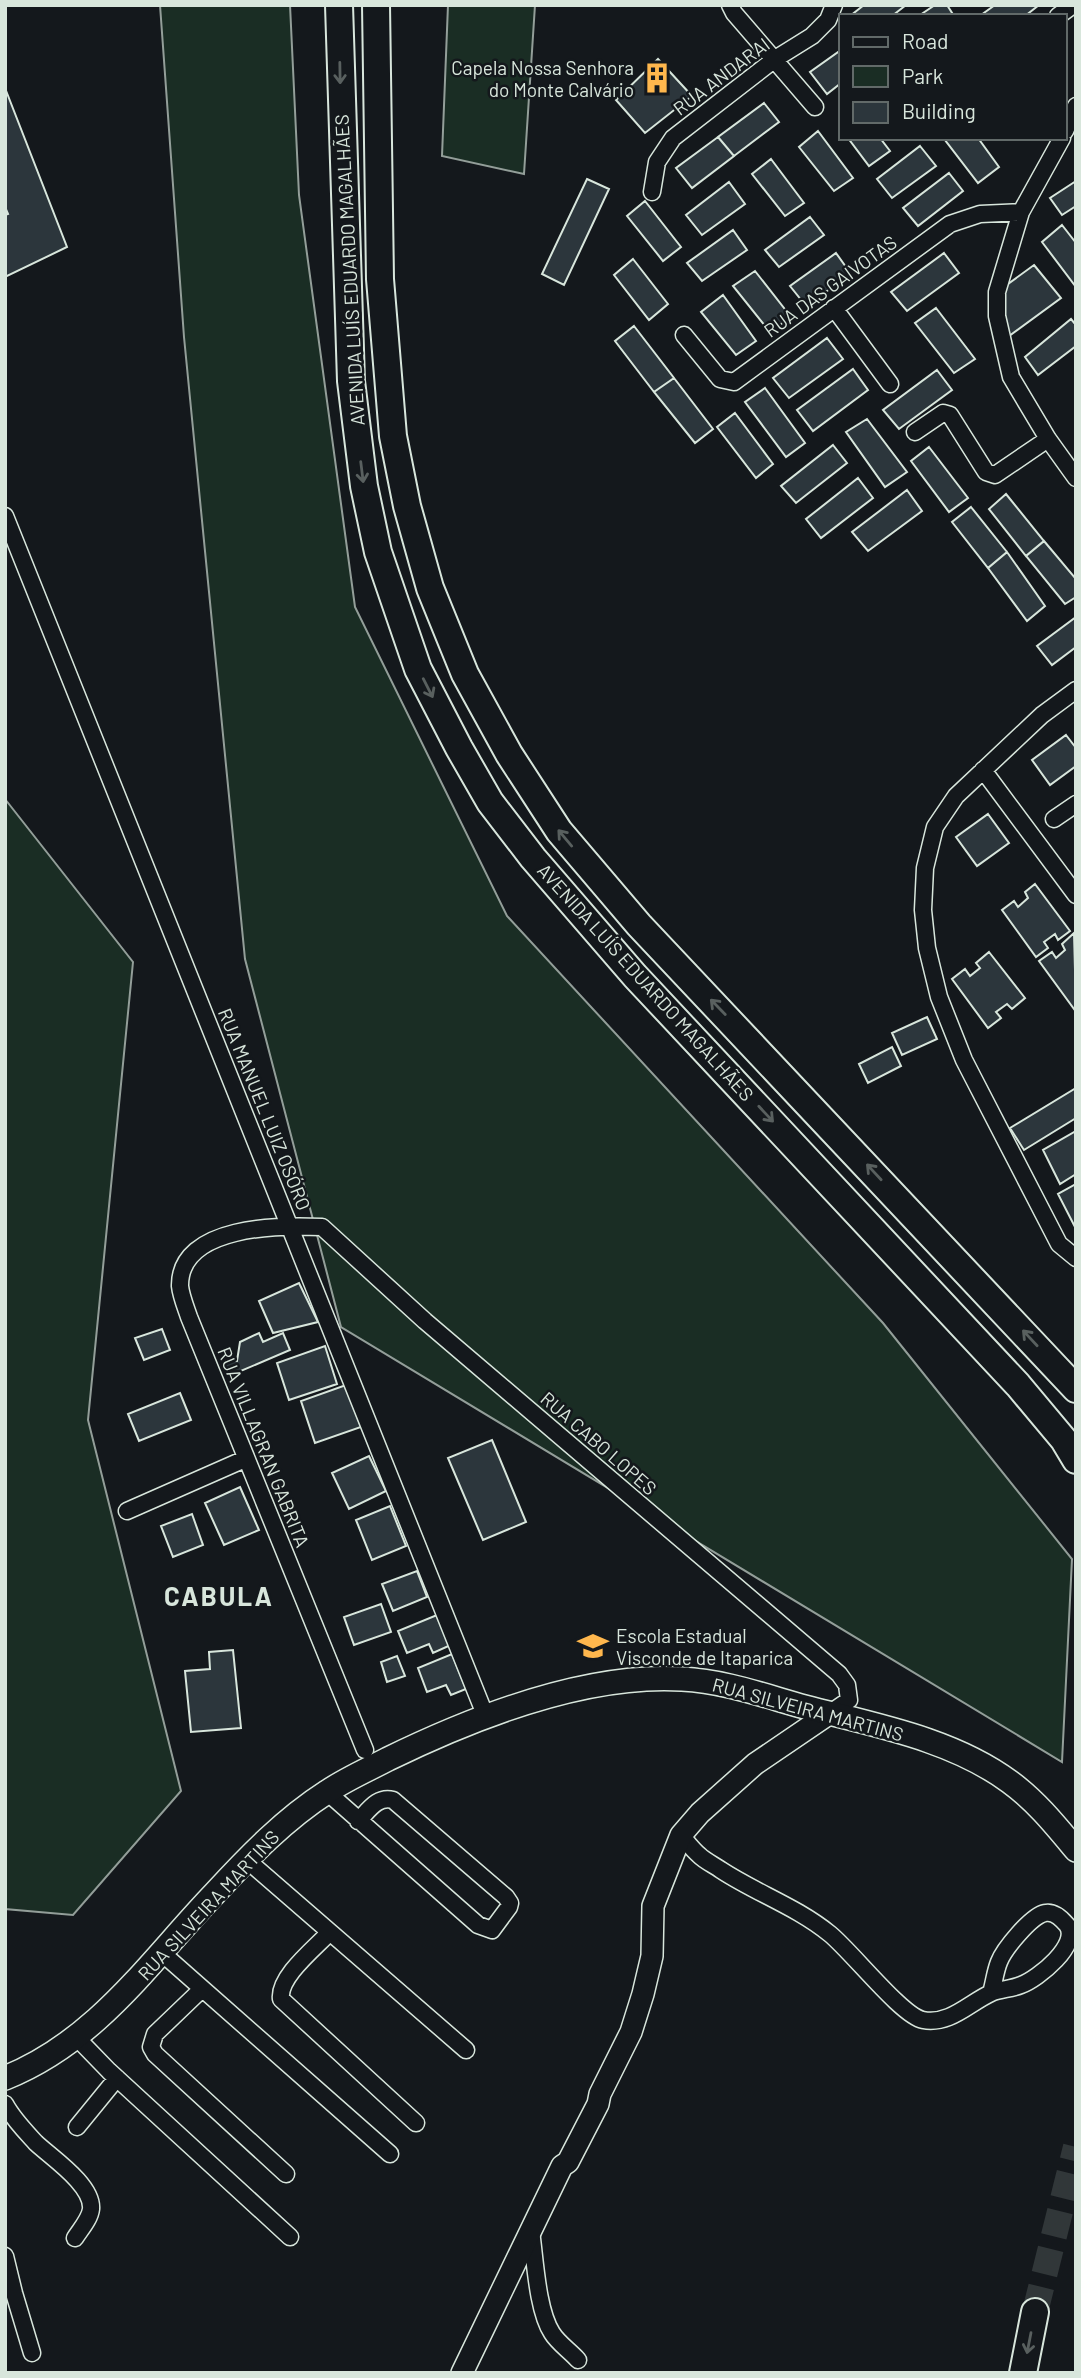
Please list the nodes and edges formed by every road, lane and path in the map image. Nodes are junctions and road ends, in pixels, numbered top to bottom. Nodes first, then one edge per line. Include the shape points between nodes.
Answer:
1 (339, 5) edge
2 (376, 5) edge
3 (730, 5) edge
4 (834, 5) edge
5 (775, 59) junction
6 (1076, 106) edge
7 (815, 107) dead end
8 (1067, 126) edge
9 (1061, 140) edge
10 (652, 192) dead end
11 (1021, 212) junction
12 (834, 309) junction
13 (684, 335) dead end
14 (890, 384) dead end
15 (915, 432) dead end
16 (1048, 439) junction
17 (1076, 478) edge
18 (5, 516) edge
19 (1076, 690) edge
20 (983, 770) junction
21 (1076, 804) edge
22 (1054, 818) dead end
23 (1076, 895) edge
24 (289, 1226) junction
25 (1076, 1258) edge
26 (1076, 1389) edge
27 (246, 1458) junction
28 (1076, 1460) edge
29 (127, 1511) dead end
30 (830, 1713) junction
31 (486, 1717) junction
32 (365, 1750) dead end
33 (327, 1792) junction
34 (358, 1821) junction
35 (681, 1835) junction
36 (1076, 1850) edge
37 (247, 1860) junction
38 (330, 1932) junction
39 (162, 1953) junction
40 (202, 1989) junction
41 (991, 1993) junction
42 (76, 2038) junction
43 (466, 2050) dead end
44 (5, 2078) edge
45 (117, 2078) junction
46 (5, 2104) edge
47 (416, 2123) dead end
48 (78, 2127) dead end
49 (390, 2154) dead end
50 (286, 2174) dead end
51 (531, 2231) junction
52 (290, 2237) dead end
53 (75, 2238) dead end
54 (5, 2256) edge
55 (1035, 2312) tunnel mouth
56 (32, 2353) dead end
57 (578, 2360) dead end
58 (462, 2373) edge
59 (1023, 2373) edge

1 -> 28 main road, AVENIDA LUÍS EDUARDO MAGALHÃES via 354,407 378,552 418,669 490,802 533,858 635,976 1018,1385
26 -> 2 main road, AVENIDA LUÍS EDUARDO MAGALHÃES via 639,925 559,831 465,674 430,588 393,436 380,279
3 - 5 street
4 - 5 street, RUA ANDARAI via 828,20 812,36
5 - 7 street
5 - 10 street, RUA ANDARAI via 673,138 657,162
6 - 8 street
9 - 11 street
11 - 12 street, RUA DAS GAIVOTAS via 980,214 950,224
11 - 16 street via 997,292 997,316 1011,377
12 - 13 street, RUA DAS GAIVOTAS via 734,382 720,379
12 - 14 street
15 - 16 street via 943,413 950,415 991,475
16 - 17 street
18 - 24 street, RUA MANUEL LUIZ OSÓRO
19 - 20 street
20 - 23 street
20 - 25 street via 956,796 936,827 925,868 927,948 939,997 964,1060 1059,1244
21 - 22 street
24 - 27 street, RUA VILLAGRAN GABRITA via 225,1235 199,1248 186,1265 180,1285
24 - 30 street, RUA CABO LOPES via 321,1227 839,1674 847,1685 849,1700
24 - 31 street, RUA MANUEL LUIZ OSÓRO
27 - 29 street
27 - 32 street, RUA VILLAGRAN GABRITA
30 - 31 main road, RUA SILVEIRA MARTINS via 722,1685 637,1679 557,1695
30 - 35 street via 755,1764
30 - 36 main road, RUA SILVEIRA MARTINS via 923,1739 986,1767 1028,1797
31 - 33 main road, RUA SILVEIRA MARTINS via 413,1747
33 - 34 street
33 - 37 main road, RUA SILVEIRA MARTINS
34 - 34 street via 478,1926 492,1930 509,1906 506,1897 393,1800 379,1800
35 - 41 street via 700,1856 829,1933 914,2017 942,2019 963,2012
35 - 51 street via 653,1906 652,1956 631,2032 562,2159
37 - 38 street
37 - 39 main road, RUA SILVEIRA MARTINS
38 - 43 street
38 - 47 street via 287,1977 281,1999
39 - 40 street
39 - 42 main road, RUA SILVEIRA MARTINS
40 - 49 street
40 - 50 street via 155,2034 151,2046
41 - 41 street via 1021,1986 1049,1967 1071,1940 1067,1924 1055,1913 1037,1917 1004,1951
42 - 44 main road, RUA SILVEIRA MARTINS
42 - 45 street
45 - 48 street
45 - 52 street
46 - 53 street via 87,2194 90,2213
51 - 57 street via 546,2318 552,2333
51 - 58 street
54 - 56 street
55 -> 59 main road

